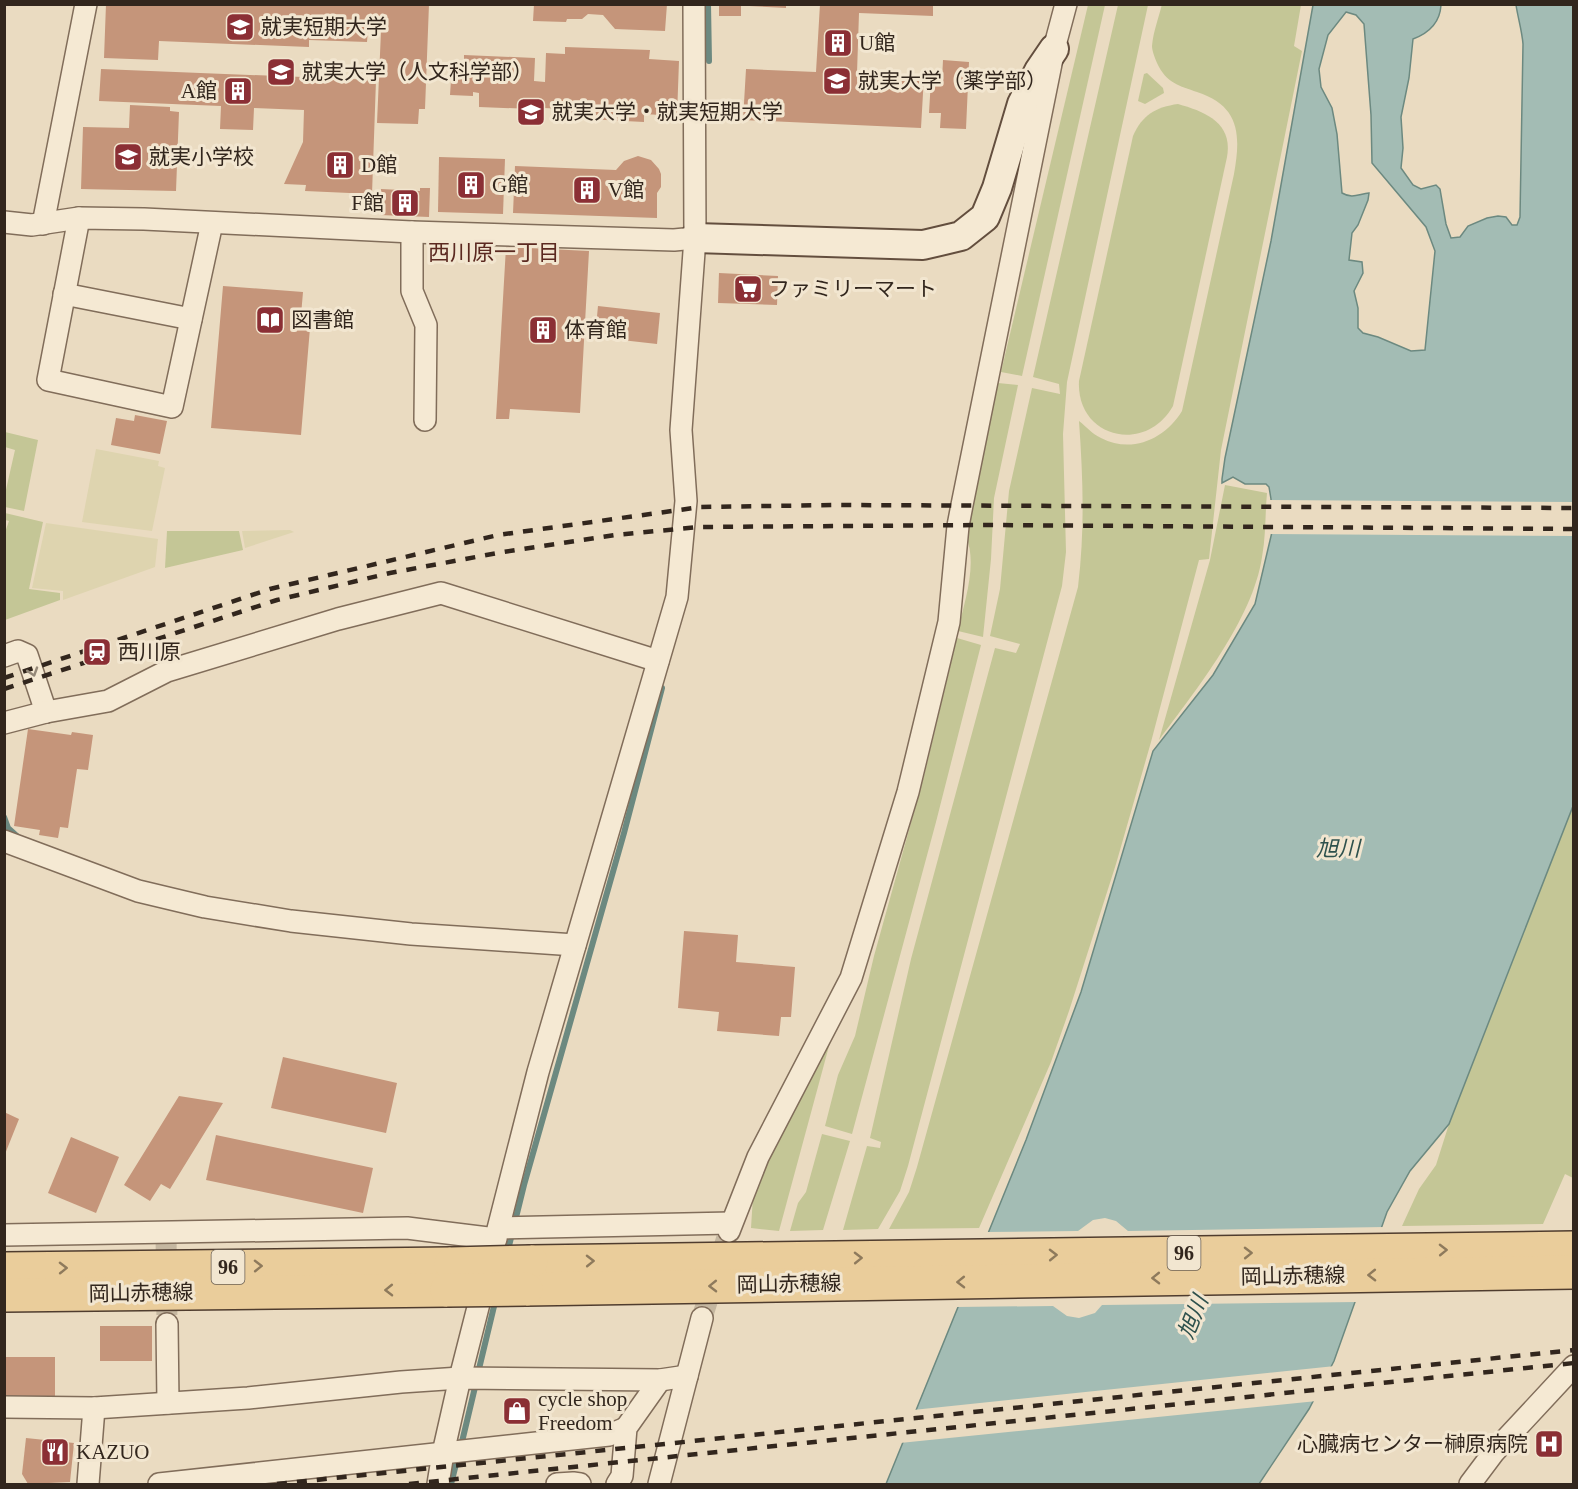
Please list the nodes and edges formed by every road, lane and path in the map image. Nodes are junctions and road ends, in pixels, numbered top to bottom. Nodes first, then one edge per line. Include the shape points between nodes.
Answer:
1 (86, 4) edge
2 (694, 4) edge
3 (1066, 4) edge
4 (1054, 49) junction
5 (79, 218) junction
6 (4, 222) edge
7 (212, 223) junction
8 (43, 224) junction
9 (412, 232) junction
10 (695, 238) junction
11 (64, 294) junction
12 (191, 319) junction
13 (424, 420) dead end
14 (4, 656) edge
15 (658, 661) junction
16 (46, 712) junction
17 (4, 723) edge
18 (4, 841) edge
19 (575, 945) junction
20 (505, 1230) junction
21 (4, 1235) edge
22 (1568, 1260) edge
23 (4, 1269) edge
24 (449, 1277) junction
25 (4, 1295) edge
26 (702, 1318) tunnel mouth
27 (167, 1324) tunnel mouth
28 (1574, 1366) edge
29 (687, 1376) junction
30 (472, 1378) junction
31 (660, 1380) junction
32 (168, 1403) junction
33 (4, 1407) edge
34 (94, 1408) junction
35 (626, 1428) junction
36 (456, 1452) junction
37 (88, 1485) edge
38 (159, 1485) edge
39 (438, 1485) edge
40 (557, 1485) edge
41 (580, 1485) edge
42 (617, 1485) edge
43 (659, 1485) edge
44 (1470, 1485) edge

1 - 8 street
2 - 10 street
3 - 4 street
4 - 10 street via 1022,104 985,217 961,236 923,245
4 - 20 street via 960,515 949,622 908,792 851,978 758,1157 730,1227
5 - 7 street
5 - 8 street
5 - 11 street
6 - 8 street
7 - 9 street
7 - 12 street
9 - 10 street
9 - 13 street via 412,291 426,325
10 - 15 street via 681,430 686,501 683,540 677,597
11 - 12 street
11 - 12 street via 48,380 172,407
14 -> 16 street via 18,651 27,655
15 - 16 street via 441,593 338,619 167,671 108,701
15 - 19 street
16 - 17 street
18 - 19 street via 138,891 204,907 411,934
19 - 20 street via 538,1072
20 - 21 street
20 - 30 street
22 - 24 main road, 岡山赤穂線 / 96, bridge
23 -> 24 main road, 岡山赤穂線 / 96
24 -> 25 main road, 岡山赤穂線 / 96
26 - 29 street
27 - 32 street
28 - 44 street via 1494,1452
29 - 31 street
29 - 43 street
30 - 31 street
30 - 32 street
30 - 36 street
31 - 35 street
32 - 34 street
33 - 34 street
34 - 37 street
35 - 36 street via 609,1434
35 - 42 street via 622,1476
36 - 38 street
36 - 39 street
40 - 41 street

